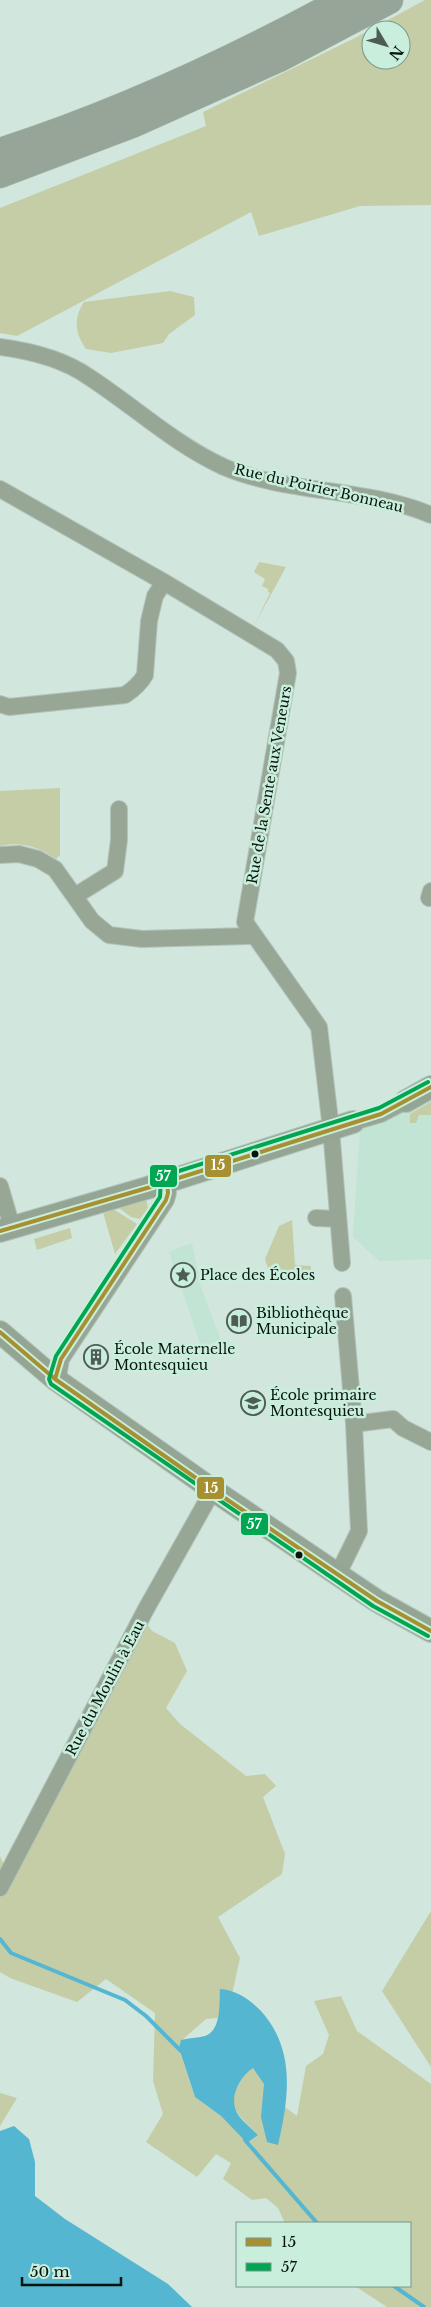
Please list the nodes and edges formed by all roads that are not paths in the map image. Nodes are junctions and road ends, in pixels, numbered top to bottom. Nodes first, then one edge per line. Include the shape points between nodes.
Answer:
1 (344, 0) edge
2 (389, 0) edge
3 (0, 152) edge
4 (0, 174) edge
5 (0, 347) edge
6 (0, 489) edge
7 (431, 515) edge
8 (164, 582) junction
9 (0, 704) edge
10 (119, 810) dead end
11 (0, 855) edge
12 (76, 896) junction
13 (252, 934) junction
14 (431, 1087) edge
15 (406, 1101) joint
16 (354, 1122) joint
17 (331, 1130) junction
18 (167, 1181) junction
19 (0, 1186) edge
20 (316, 1218) dead end
21 (338, 1219) junction
22 (6, 1229) edge
23 (342, 1263) dead end
24 (343, 1296) dead end
25 (0, 1332) edge
26 (54, 1379) junction
27 (354, 1424) junction
28 (431, 1442) edge
29 (213, 1490) junction
30 (338, 1574) junction
31 (431, 1631) edge
32 (0, 1888) edge

1 - 3 highway via 179,81
2 - 4 highway via 279,58 132,124
5 - 7 street, Rue du Poirier Bonneau via 26,350 64,363 88,376 172,439 226,468 251,476 404,506
6 - 8 street, Rue de la Sente aux Veneurs
8 - 9 street via 155,596 149,621 145,675 141,683 125,695 9,708
8 - 13 street, Rue de la Sente aux Veneurs via 277,650 286,661 288,673 245,922
10 - 12 street via 115,871
11 - 12 street via 19,854 55,869
12 - 13 street via 92,921 109,936 142,939
13 - 17 street, Rue de la Sente aux Veneurs via 319,1026
14 - 15 street
15 - 16 street via 381,1114
16 - 17 street
17 - 18 street
17 - 21 street, Rue de la Sente aux Veneurs
18 - 22 street
18 - 26 street via 166,1200 61,1359
19 - 22 street
20 - 21 street
21 - 23 street, Rue de la Sente aux Veneurs
24 - 27 street
25 - 26 street
26 - 29 street
27 - 28 street via 393,1419 403,1428
27 - 30 street via 359,1531
29 - 30 street
29 - 32 street, Rue du Moulin à Eau via 146,1609
30 - 31 street

